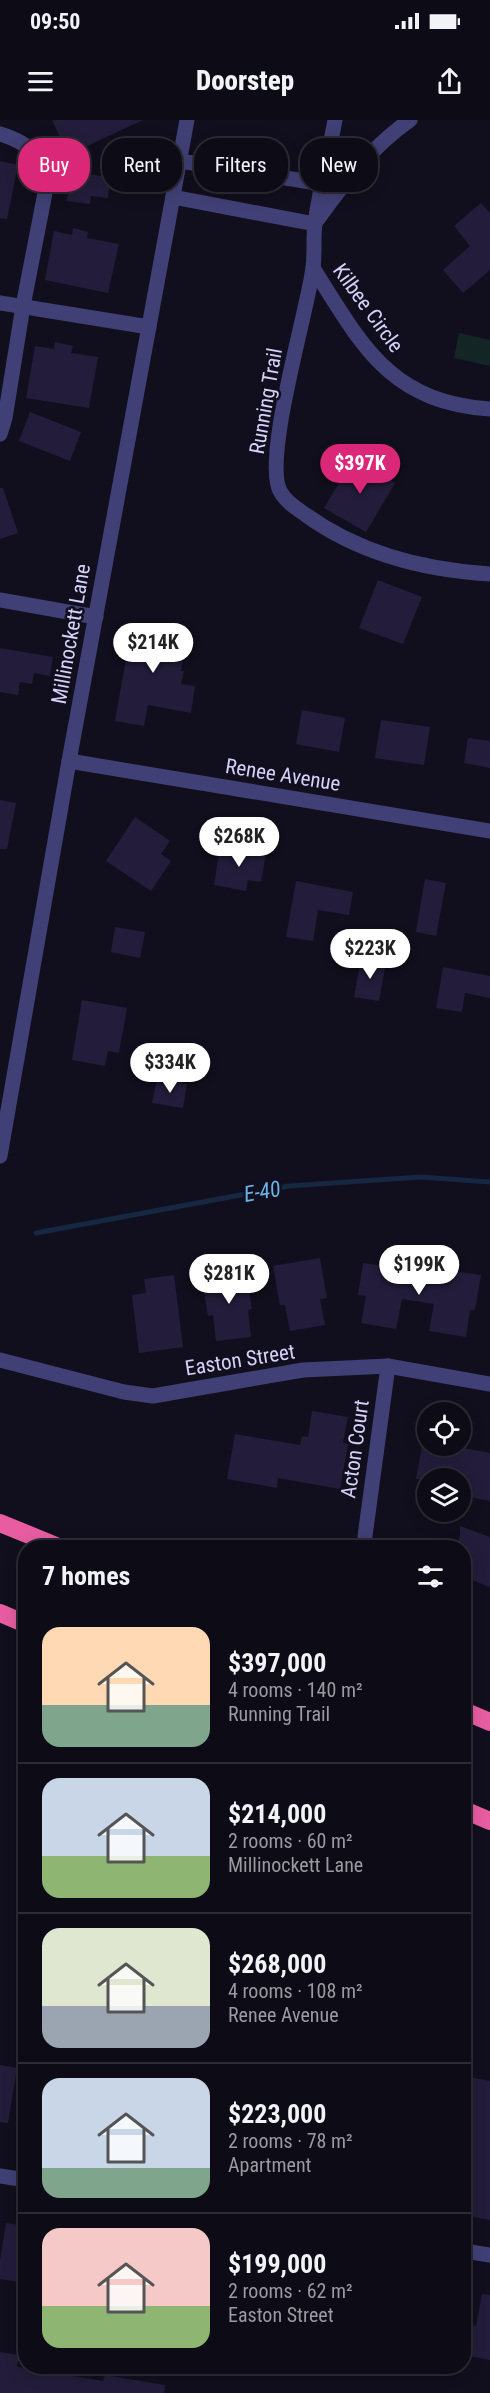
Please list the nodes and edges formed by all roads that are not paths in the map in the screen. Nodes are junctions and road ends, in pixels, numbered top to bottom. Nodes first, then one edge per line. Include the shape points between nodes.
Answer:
1 (187, 120) edge
2 (335, 120) edge
3 (410, 120) edge
4 (0, 134) edge
5 (332, 138) edge
6 (182, 149) edge
7 (182, 161) edge
8 (300, 180) edge
9 (174, 192) edge
10 (321, 192) edge
11 (173, 197) junction
12 (315, 224) junction
13 (313, 268) junction
14 (0, 303) edge
15 (23, 306) junction
16 (149, 327) junction
17 (490, 409) edge
18 (0, 434) edge
19 (490, 574) edge
20 (0, 600) edge
21 (96, 616) junction
22 (69, 761) junction
23 (490, 831) edge
24 (0, 1156) edge
25 (0, 1360) edge
26 (388, 1366) junction
27 (490, 1384) edge
28 (0, 1523) edge
29 (365, 1536) dead end
30 (41, 1540) edge
31 (0, 1613) edge
32 (18, 1621) edge
33 (471, 1715) edge
34 (490, 1722) edge
35 (471, 1813) edge
36 (490, 1821) edge
37 (0, 2176) edge
38 (18, 2179) edge
39 (471, 2252) edge
40 (490, 2255) edge

1 - 6 street, Millinockett Lane
2 - 5 street, Running Trail
3 - 12 street via 359,165
4 - 15 street via 20,141 33,152 41,163 45,185
7 - 8 street
9 - 11 street, Millinockett Lane
10 - 12 street, Running Trail
11 - 12 street
11 - 16 street, Millinockett Lane
12 - 13 street, Running Trail
13 - 17 street, Kilbee Circle via 367,349 409,388 453,404
13 - 19 street, Running Trail via 277,443 275,477 280,491 297,509 352,543 438,569
14 - 15 street
15 - 16 street
15 - 18 street
16 - 21 street, Millinockett Lane
20 - 21 street
21 - 22 street, Millinockett Lane
22 - 23 street, Renee Avenue
22 - 24 street, Millinockett Lane
25 - 26 street, Easton Street via 153,1396 303,1370
26 - 27 street, Easton Street
26 - 29 street, Acton Court
28 - 30 highway
31 - 32 highway
33 - 34 highway
35 - 36 highway
37 - 38 street
39 - 40 street

